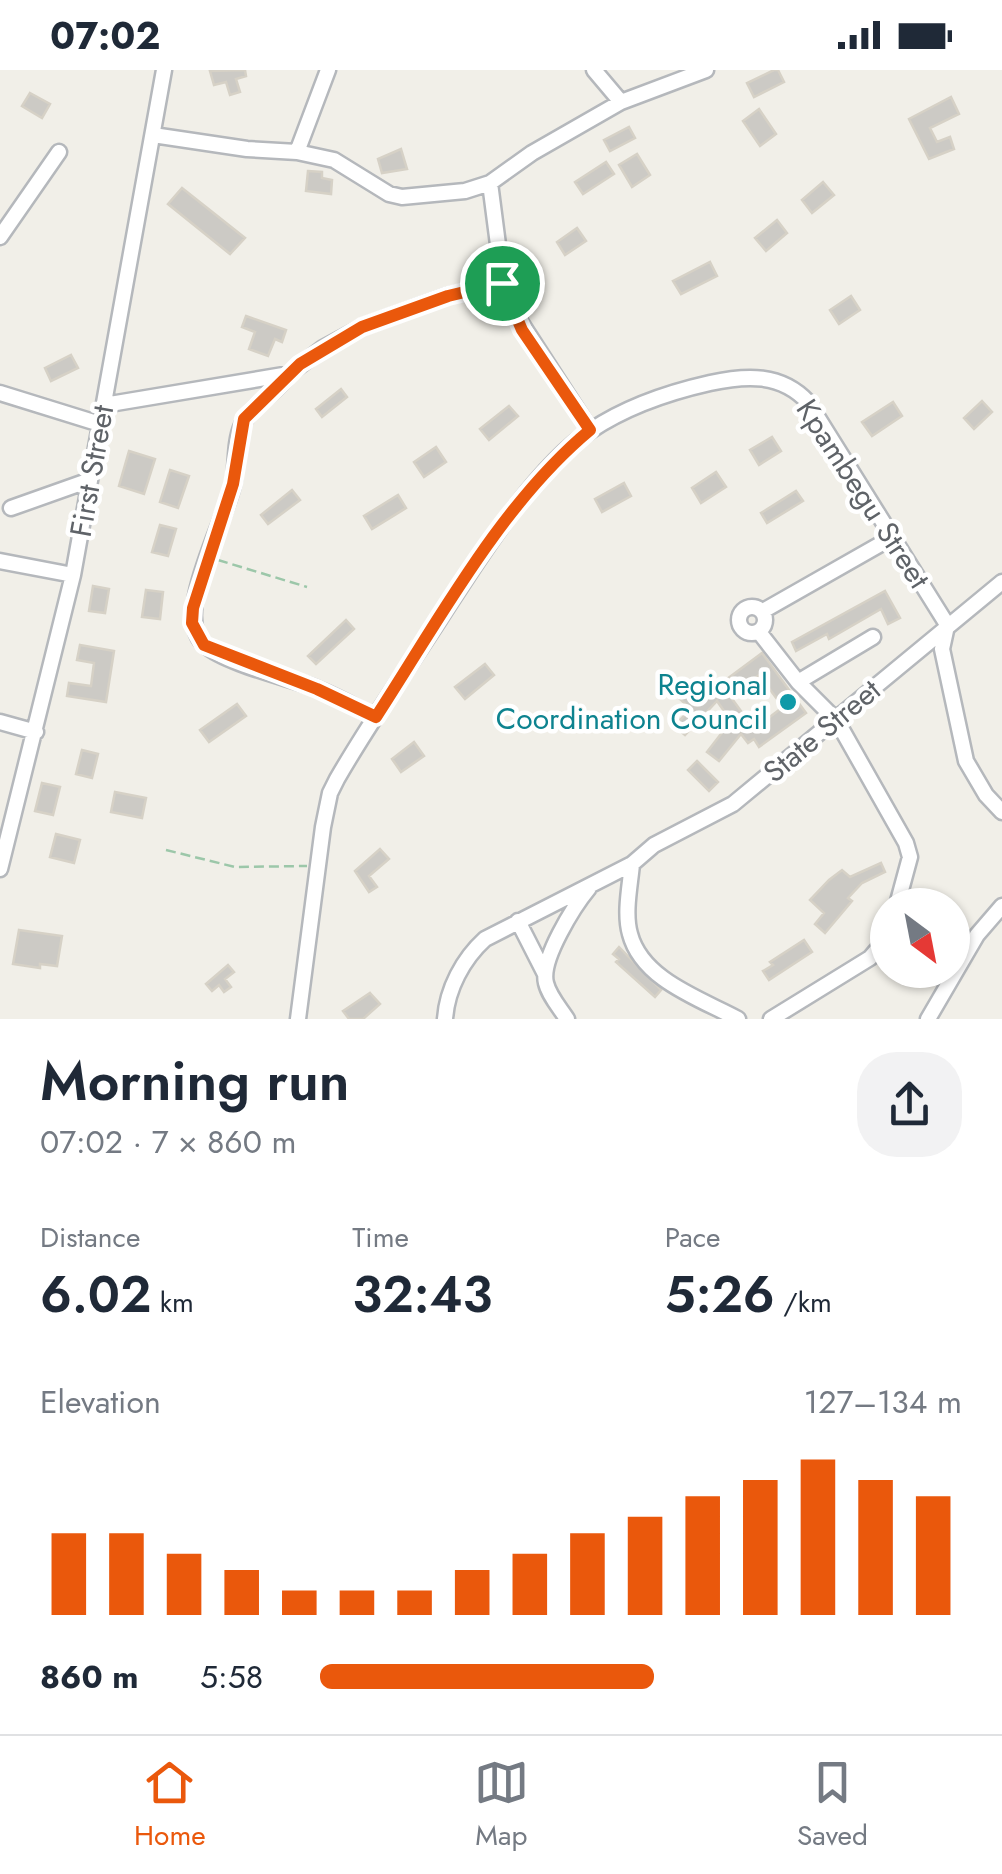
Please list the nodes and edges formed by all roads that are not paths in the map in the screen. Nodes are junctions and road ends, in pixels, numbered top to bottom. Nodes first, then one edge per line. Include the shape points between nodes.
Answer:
1 (164, 70) edge
2 (328, 70) edge
3 (594, 70) edge
4 (706, 70) edge
5 (621, 102) junction
6 (153, 135) junction
7 (58, 152) dead end
8 (297, 152) junction
9 (490, 184) junction
10 (0, 237) edge
11 (502, 283) junction
12 (288, 374) junction
13 (0, 393) edge
14 (104, 404) junction
15 (100, 424) junction
16 (590, 430) junction
17 (90, 480) junction
18 (10, 508) dead end
19 (893, 537) junction
20 (0, 560) edge
21 (73, 575) junction
22 (1002, 582) edge
23 (763, 611) junction
24 (948, 626) junction
25 (759, 632) junction
26 (873, 637) dead end
27 (798, 682) junction
28 (376, 717) junction
29 (836, 721) junction
30 (0, 722) edge
31 (36, 732) junction
32 (1002, 812) edge
33 (632, 864) junction
34 (0, 868) edge
35 (592, 883) junction
36 (902, 888) edge
37 (1002, 906) edge
38 (518, 921) junction
39 (870, 958) edge
40 (545, 974) junction
41 (798, 1003) junction
42 (298, 1019) edge
43 (444, 1019) edge
44 (567, 1019) edge
45 (738, 1019) edge
46 (770, 1019) edge
47 (791, 1019) edge
48 (928, 1019) edge

1 - 6 street, First Street
2 - 8 street
3 - 5 street
4 - 5 street
5 - 9 street
6 - 8 street
6 - 14 street, First Street
7 - 10 street
8 - 9 street via 334,160 402,197
9 - 11 street
11 - 12 street via 362,327
11 - 16 street via 522,330
12 - 14 street
12 - 28 street via 244,419 233,484 192,623 204,645
13 - 15 street
14 - 15 street, First Street
15 - 17 street, First Street
16 - 19 street, Kpambegu Street via 694,387 743,378 782,382 808,402
16 - 28 street, Kpambegu Street via 518,505
17 - 18 street
17 - 21 street, First Street
19 - 23 street
19 - 24 street, Kpambegu Street
20 - 21 street
21 - 31 street, First Street
22 - 24 street, State Street
23 - 25 street
23 - 25 street via 751,606 738,620 746,632
24 - 29 street, State Street
24 - 32 street via 942,649 966,761
25 - 27 street
26 - 27 street
27 - 29 street
28 - 42 street, Kpambegu Street via 330,793
29 - 33 street, State Street via 754,789
29 - 36 street via 908,849
30 - 31 street
31 - 34 street, First Street
33 - 35 street, State Street
33 - 45 street via 629,931 636,948 662,978
35 - 38 street, State Street
35 - 40 street via 564,925
37 - 48 street
38 - 40 street
38 - 43 street, State Street via 468,958
39 - 41 street
40 - 44 street
41 - 46 street
41 - 47 street

